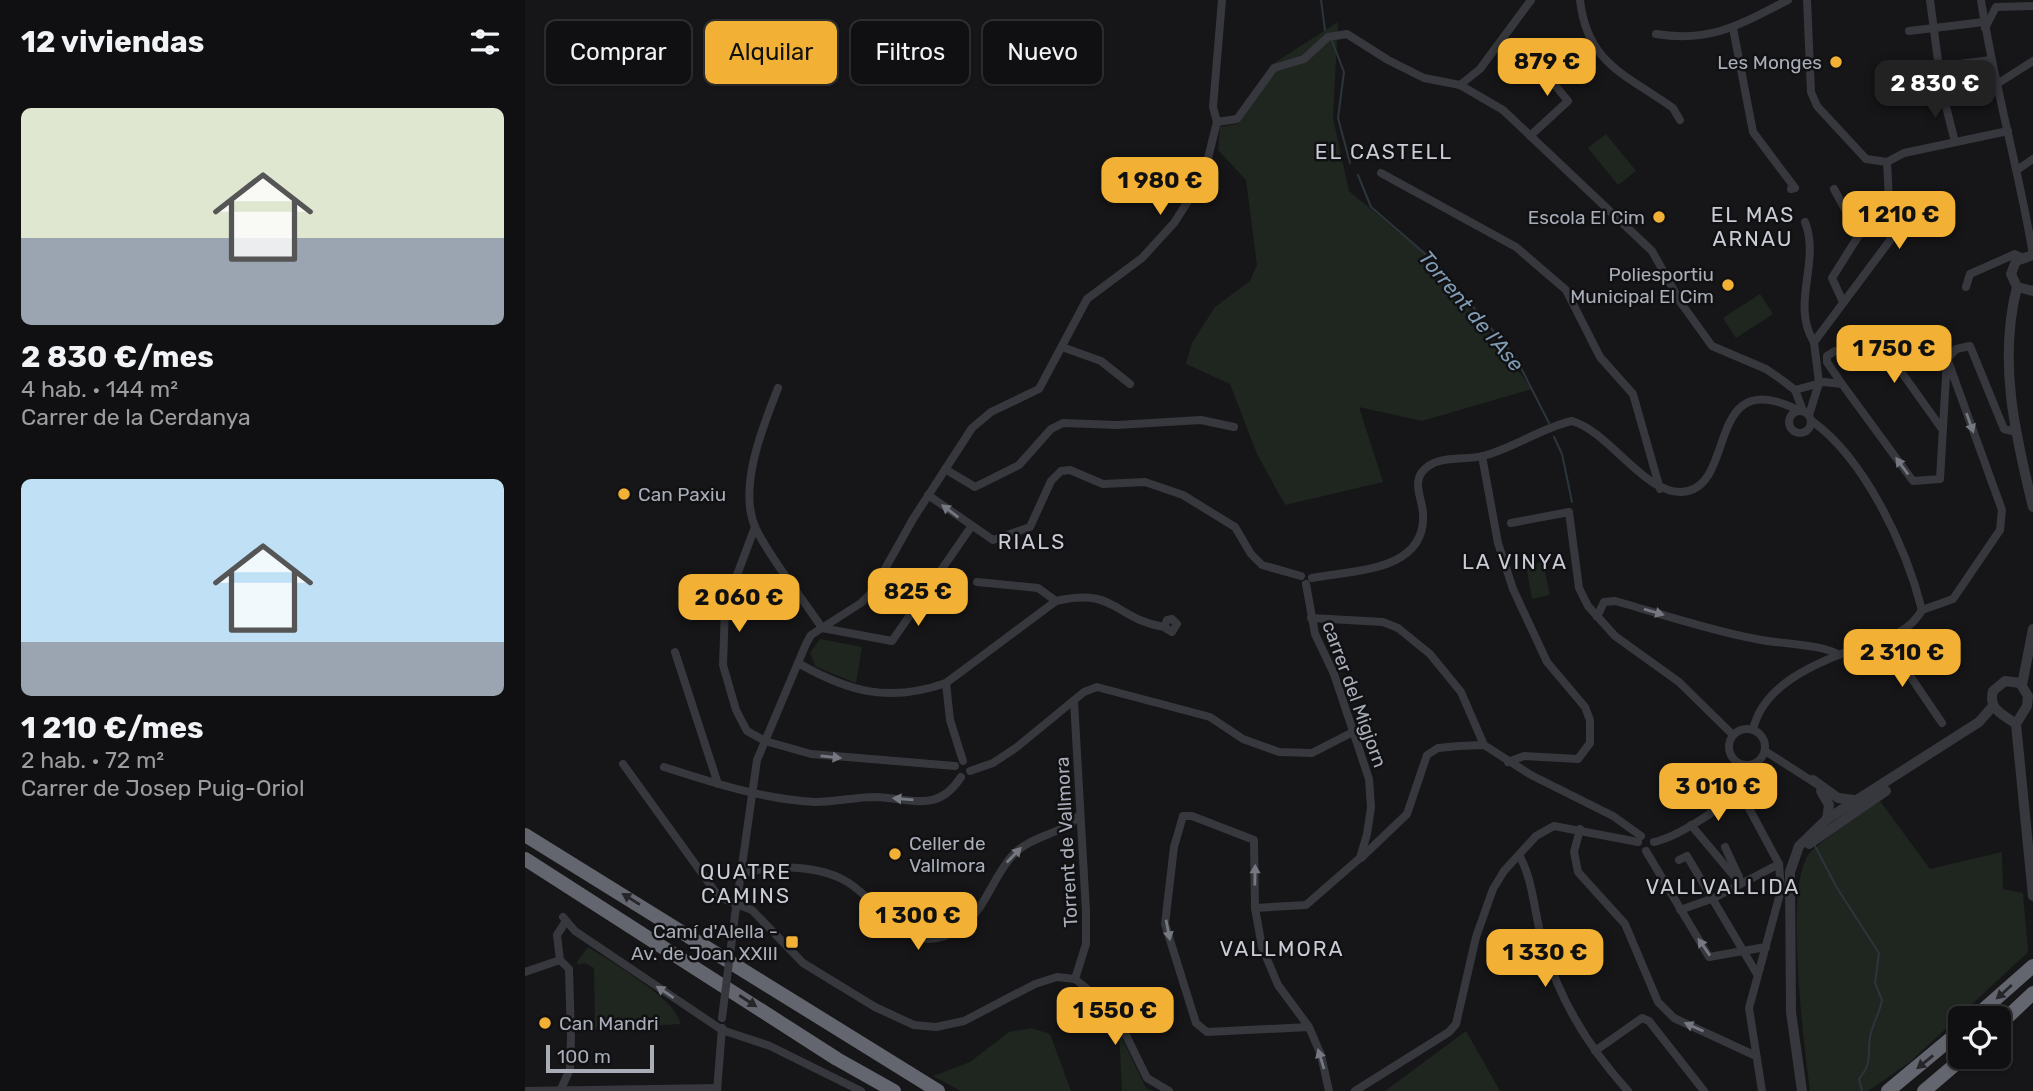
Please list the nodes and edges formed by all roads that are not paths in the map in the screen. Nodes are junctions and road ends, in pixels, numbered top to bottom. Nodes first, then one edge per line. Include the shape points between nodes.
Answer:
1 (1222, 0) edge
2 (1531, 0) edge
3 (1580, 0) edge
4 (1789, 0) edge
5 (1807, 0) edge
6 (1930, 0) edge
7 (1981, 0) edge
8 (2033, 6) edge
9 (1985, 25) junction
10 (1934, 28) junction
11 (1733, 29) junction
12 (1909, 31) dead end
13 (1656, 34) dead end
14 (1524, 51) dead end
15 (1991, 60) junction
16 (2033, 61) edge
17 (1942, 66) dead end
18 (1997, 84) junction
19 (1460, 85) junction
20 (1680, 120) dead end
21 (1217, 122) junction
22 (2008, 131) junction
23 (1530, 135) junction
24 (1955, 142) junction
25 (2033, 159) edge
26 (1887, 162) junction
27 (2017, 170) junction
28 (1381, 173) dead end
29 (1791, 189) dead end
30 (1834, 189) dead end
31 (1805, 222) dead end
32 (2033, 255) edge
33 (2021, 257) junction
34 (1966, 287) dead end
35 (2017, 287) junction
36 (2032, 293) edge
37 (1843, 302) junction
38 (1814, 342) junction
39 (1062, 347) junction
40 (1947, 359) junction
41 (1819, 383) junction
42 (1130, 384) dead end
43 (1842, 384) junction
44 (778, 388) dead end
45 (1797, 394) junction
46 (1779, 402) junction
47 (1789, 405) junction
48 (1807, 417) junction
49 (1790, 418) junction
50 (1234, 427) dead end
51 (1942, 429) junction
52 (2016, 432) junction
53 (1482, 456) junction
54 (945, 469) junction
55 (1660, 489) junction
56 (928, 495) junction
57 (2033, 507) edge
58 (1511, 523) dead end
59 (755, 527) junction
60 (971, 527) junction
61 (1309, 581) junction
62 (977, 582) dead end
63 (1056, 601) junction
64 (1922, 610) junction
65 (1597, 617) junction
66 (1311, 618) junction
67 (1164, 627) dead end
68 (823, 628) junction
69 (2033, 629) edge
70 (1885, 639) junction
71 (675, 652) dead end
72 (1839, 655) junction
73 (797, 663) junction
74 (946, 683) junction
75 (2018, 683) junction
76 (2030, 700) edge
77 (1074, 701) junction
78 (1999, 712) junction
79 (2018, 719) junction
80 (1942, 723) dead end
81 (1753, 730) junction
82 (1353, 732) junction
83 (1733, 735) junction
84 (765, 741) junction
85 (1484, 746) junction
86 (1765, 751) junction
87 (1508, 762) junction
88 (623, 764) dead end
89 (959, 764) junction
90 (1741, 765) junction
91 (664, 767) dead end
92 (969, 771) junction
93 (961, 776) junction
94 (1813, 780) junction
95 (718, 784) junction
96 (1889, 789) junction
97 (1821, 791) joint
98 (751, 794) junction
99 (1733, 794) junction
100 (1868, 795) junction
101 (1833, 801) junction
102 (1841, 811) junction
103 (1080, 814) junction
104 (1827, 820) junction
105 (1691, 825) junction
106 (1064, 829) junction
107 (1580, 829) junction
108 (525, 835) edge
109 (1082, 838) junction
110 (1640, 839) junction
111 (1812, 841) junction
112 (1654, 842) junction
113 (1724, 847) dead end
114 (1646, 851) junction
115 (1519, 855) junction
116 (1729, 855) junction
117 (1795, 858) junction
118 (525, 859) edge
119 (1360, 859) junction
120 (1719, 859) junction
121 (1679, 860) dead end
122 (1779, 864) junction
123 (740, 875) junction
124 (1741, 881) junction
125 (2033, 894) edge
126 (1714, 898) junction
127 (736, 902) junction
128 (1255, 908) junction
129 (1680, 911) junction
130 (1766, 947) junction
131 (1746, 951) junction
132 (560, 960) junction
133 (2033, 966) edge
134 (525, 972) edge
135 (1757, 974) junction
136 (1075, 979) junction
137 (774, 991) junction
138 (2033, 993) edge
139 (1988, 1006) edge
140 (2011, 1014) edge
141 (1308, 1027) junction
142 (722, 1030) junction
143 (1948, 1041) edge
144 (1595, 1051) junction
145 (1756, 1056) junction
146 (1950, 1069) edge
147 (928, 1071) dead end
148 (561, 1089) edge
149 (717, 1090) edge
150 (525, 1091) edge
151 (861, 1091) edge
152 (894, 1091) edge
153 (938, 1091) edge
154 (1168, 1091) edge
155 (1329, 1091) edge
156 (1355, 1091) edge
157 (1627, 1091) edge
158 (1704, 1091) edge
159 (1762, 1091) edge
160 (1802, 1091) edge
161 (1888, 1091) edge
162 (1924, 1091) edge

1 - 21 street via 1213,107
2 - 19 street via 1480,69
3 - 20 street via 1600,57 1673,108
4 - 11 street
5 - 26 street via 1811,92 1817,106 1866,159
6 - 10 street
7 - 9 street
8 - 9 street via 1996,6
9 - 10 street
9 - 15 street
10 - 12 street
10 - 24 street via 1942,91
11 - 13 street via 1685,39
11 - 29 street via 1753,132 1795,188
14 - 23 street via 1532,50 1567,101
15 - 17 street
15 - 18 street
16 - 18 street
18 - 22 street
19 - 21 street via 1424,78 1347,34 1328,37 1304,59 1274,68 1237,119
19 - 23 street via 1503,110
21 - 39 street via 1191,198 1174,223 1142,258 1087,299
22 - 24 street
22 - 27 street
23 - 45 street via 1652,251 1712,346 1766,369
24 - 26 street via 1904,153
25 - 27 street
26 - 37 street via 1891,239
27 - 32 street
28 - 55 street via 1516,247 1566,290 1601,357 1633,394
30 - 37 street via 1859,235 1832,278
31 - 38 street via 1811,235 1811,260 1804,315
32 - 33 street
33 - 34 street via 2015,254 1970,274
33 - 35 street via 2011,274
35 - 36 street
35 - 52 street via 2007,348
37 - 38 street
38 - 41 street
39 - 42 street via 1101,361
39 - 54 street via 1039,389 982,418
40 - 51 street
40 - 52 street via 1956,349 1970,346 2004,429
40 -> 64 street via 2002,510 2000,530 1959,592 1945,603
41 - 43 street
41 - 45 street
41 - 48 street
43 - 51 street via 1827,362 1827,356 1835,351 1897,366
51 -> 43 street via 1940,479 1913,481
44 - 59 street via 752,458
45 - 47 street
45 - 48 street
46 - 47 street
46 - 49 street
46 - 55 street via 1758,398 1740,410 1703,483 1687,492
47 - 48 street
48 - 49 street
48 - 49 street via 1795,432
48 - 64 street via 1832,435 1853,463 1904,552
50 - 54 street via 1201,420 1063,423 1051,429 1019,465 975,487
52 - 57 street
53 - 55 street via 1572,421 1598,433
53 - 61 street via 1436,461 1421,473 1418,489 1423,522 1406,556 1392,564
53 - 87 street via 1498,543 1513,589 1547,662 1585,707 1592,732 1586,752 1578,759 1524,756
54 - 56 street
60 -> 56 street
56 - 68 street via 872,592
58 - 65 street via 1569,513 1579,588
59 - 68 street
59 - 84 street via 725,607 723,665 743,726
60 - 61 street via 993,540 1027,529 1051,481 1061,471 1070,470 1095,482 1145,482 1182,495 1235,527 1262,565 1301,576 1301,582
60 - 68 street via 891,641
61 - 66 street, carrer del Migjorn
62 - 63 street via 1038,588
63 - 67 street via 1097,597 1137,621
63 - 74 street
64 - 70 street via 1917,620
65 -> 72 street via 1604,602 1615,601 1753,639 1829,648
65 - 83 street via 1631,649 1679,682
66 - 82 street, carrer del Migjorn
66 - 85 street via 1383,622 1398,628 1430,654 1461,692
68 - 73 street via 811,635
69 - 75 street
70 - 72 street
70 - 80 street
71 - 95 street
72 - 81 street via 1775,690
73 - 74 street via 846,687 877,693 909,694
73 - 84 street
74 - 89 street
75 - 76 street
75 - 78 street via 1995,687 1992,694
76 - 79 street
77 - 82 street via 1091,689 1104,687 1210,717 1250,742 1298,754 1319,750
77 - 92 street via 993,763
77 - 103 street, Torrent de Vallmora
78 - 79 street
78 - 96 street
78 - 100 street
79 - 125 street
81 - 83 street via 1742,729
81 - 86 street via 1763,738
82 - 119 street, carrer del Migjorn via 1371,794
83 - 90 street via 1728,751
84 -> 89 street via 811,754
84 - 98 street
85 - 87 street
85 - 119 street via 1438,748 1427,755 1407,814
86 - 90 street via 1756,763
86 - 94 street
87 - 110 street via 1613,816
88 - 127 street via 719,897
89 - 92 street via 968,764
89 - 93 street via 955,773
90 - 99 street
91 - 95 street
92 - 93 street
93 -> 98 street via 951,790 932,802 873,797 818,802
94 - 97 street
94 - 101 street
95 - 98 street
96 - 102 street via 1850,811
96 - 111 street
97 - 101 street
98 - 123 street
99 - 105 street
99 - 122 street via 1744,799
100 - 101 street
100 - 102 street
101 - 102 street
101 - 104 street
102 - 104 street
102 - 111 street
103 - 106 street
103 - 109 street, Torrent de Vallmora
104 - 117 street via 1799,846
105 - 112 street
105 - 120 street
106 - 109 street
123 -> 106 street via 760,869 833,875 858,890 907,934 939,938 967,923 1005,864 1023,845
107 - 110 street
107 - 115 street via 1554,826 1536,836
145 -> 107 street via 1674,1018 1658,1002 1625,923 1578,872 1574,852
137 -> 108 highway
109 - 136 street, Torrent de Vallmora via 1086,944
110 - 112 street via 1649,835
110 - 114 street via 1640,847
111 - 117 street
112 - 114 street
113 - 116 street
114 - 129 street
115 - 144 street via 1549,961 1577,1028
115 - 156 street via 1483,911 1456,1024
116 - 120 street
116 - 124 street
117 - 160 street via 1790,872 1791,1012
118 -> 152 highway
119 - 128 street via 1306,905
120 - 124 street
121 - 126 street via 1687,856
122 - 124 street
122 - 130 street via 1781,890
123 - 127 street
124 - 126 street
126 - 129 street
126 - 131 street
127 - 136 street via 752,910 803,963 914,1025 936,1027 964,1021 1035,984 1057,977
127 - 142 street, bridge
128 - 141 street via 1269,969
128 -> 141 street via 1254,839 1183,816 1174,847 1165,924 1196,1023 1207,1032
131 -> 129 street via 1709,957
130 - 131 street
130 - 135 street
131 - 135 street
132 - 134 street
142 -> 132 street via 575,931 565,919 557,935
132 - 148 street via 569,969 571,1038 570,1069
133 -> 139 highway
135 - 145 street via 1749,1008
136 - 154 street via 1118,1019 1147,1078
137 - 147 highway
137 - 153 highway
138 - 140 highway
155 -> 141 street via 1321,1055
142 - 149 street
142 - 151 street via 770,1046
143 -> 161 highway
144 - 157 street
144 - 158 street via 1641,1017
145 - 159 street
146 - 162 highway
148 - 149 street
148 - 150 street

